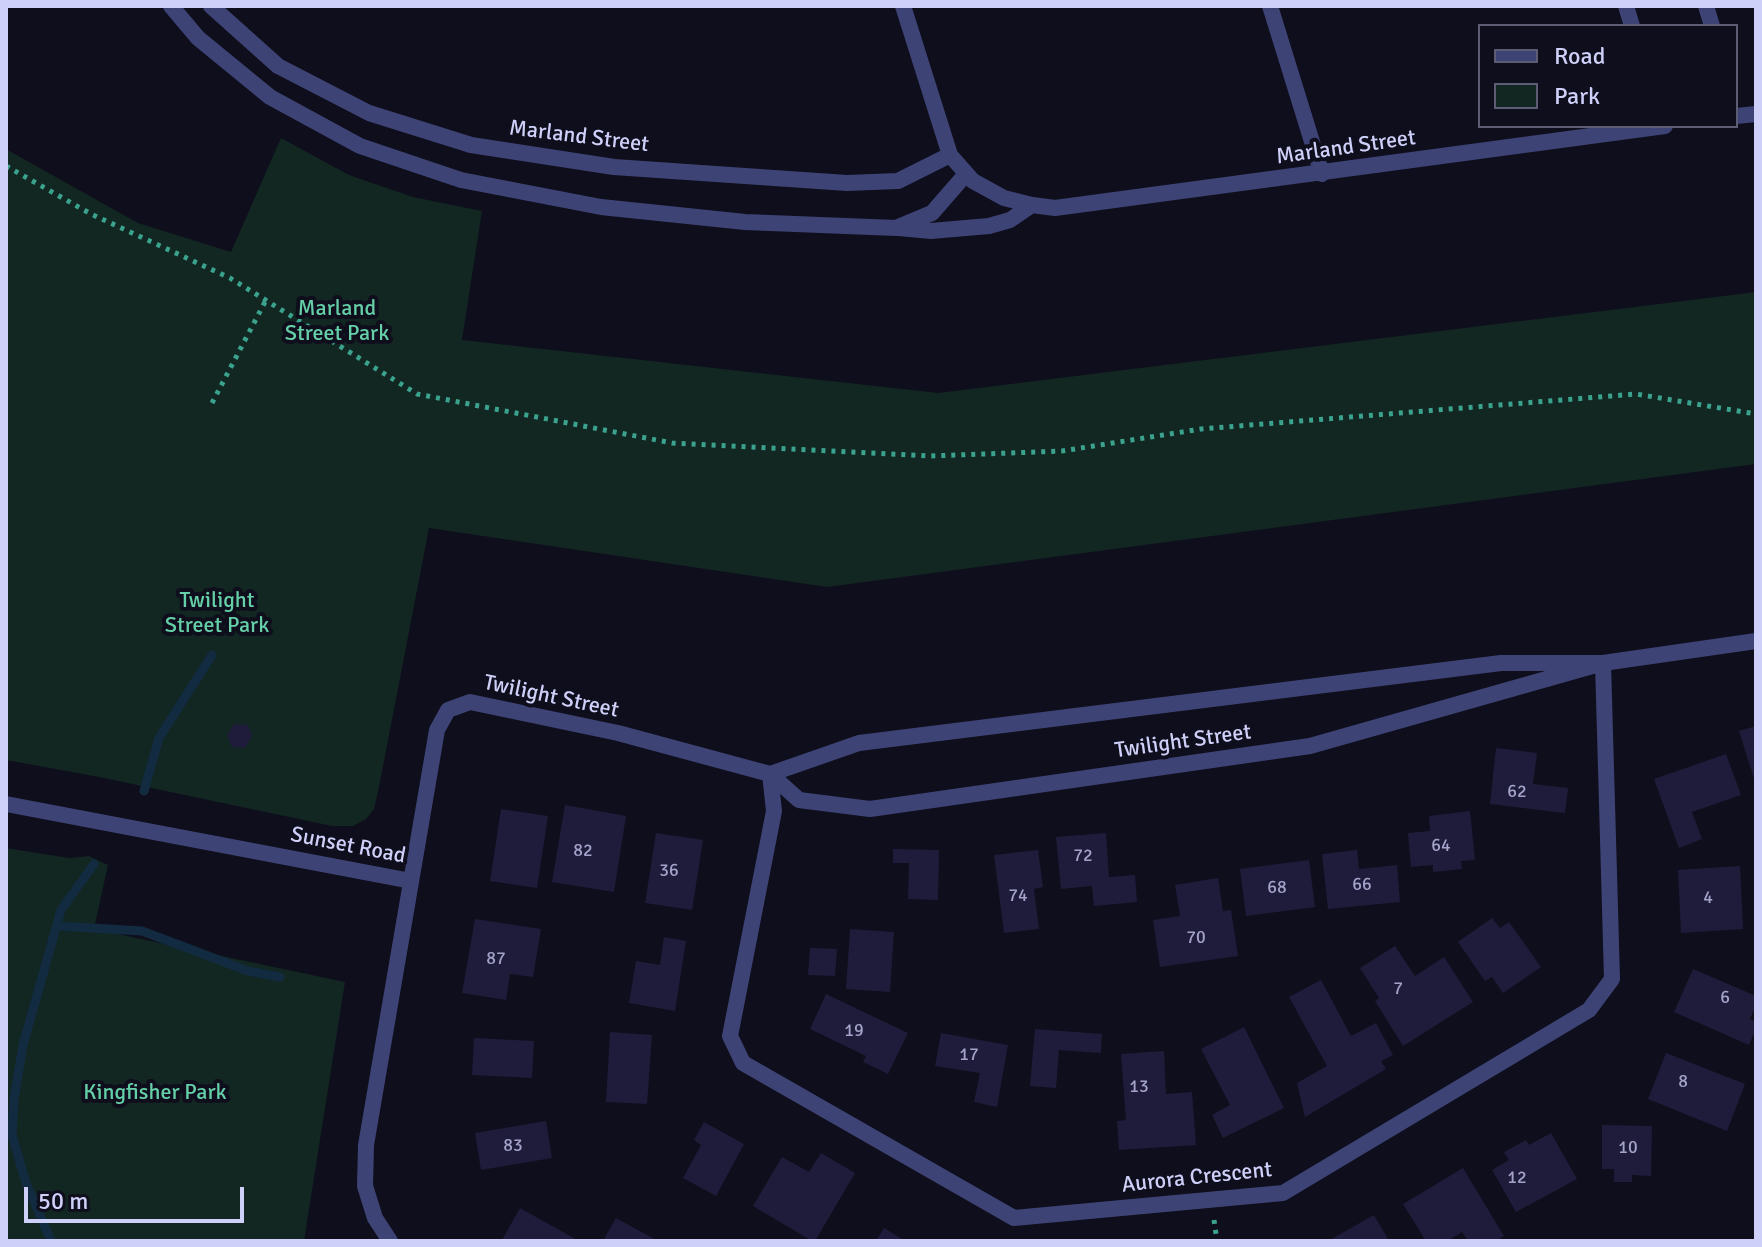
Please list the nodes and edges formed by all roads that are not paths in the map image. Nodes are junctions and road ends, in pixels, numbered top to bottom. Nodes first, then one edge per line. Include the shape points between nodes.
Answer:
1 (171, 6) edge
2 (211, 6) edge
3 (903, 6) edge
4 (1270, 6) edge
5 (1648, 128) edge
6 (950, 155) junction
7 (966, 174) junction
8 (1322, 174) junction
9 (1032, 205) junction
10 (896, 228) junction
11 (1756, 641) edge
12 (1603, 663) junction
13 (770, 774) junction
14 (6, 804) edge
15 (411, 881) junction
16 (390, 1241) edge

1 - 10 street, Marland Street via 198,38 270,97 360,146 461,180 601,207 745,222
2 - 6 street, Marland Street via 278,66 369,113 471,145 614,167 847,183 898,181
3 - 6 street
4 - 8 street
5 - 8 street, Marland Street
6 - 7 street, Marland Street
7 - 9 street, Marland Street via 1004,198
7 - 10 street, Marland Street via 932,213
8 - 9 street, Marland Street via 1055,208
9 - 10 street, Marland Street via 989,226
11 - 12 street, Twilight Street
12 - 13 street, Twilight Street via 1501,663 859,743
12 - 13 street, Twilight Street via 1310,746 870,809 799,800
12 - 13 street, Aurora Crescent via 1612,979 1589,1010 1283,1193 1014,1218 743,1063 730,1036 774,811
13 - 15 street, Twilight Street via 618,733 470,702 448,710 437,730
14 - 15 street, Sunset Road
15 - 16 street, Sunset Road via 366,1145 365,1186 375,1218

